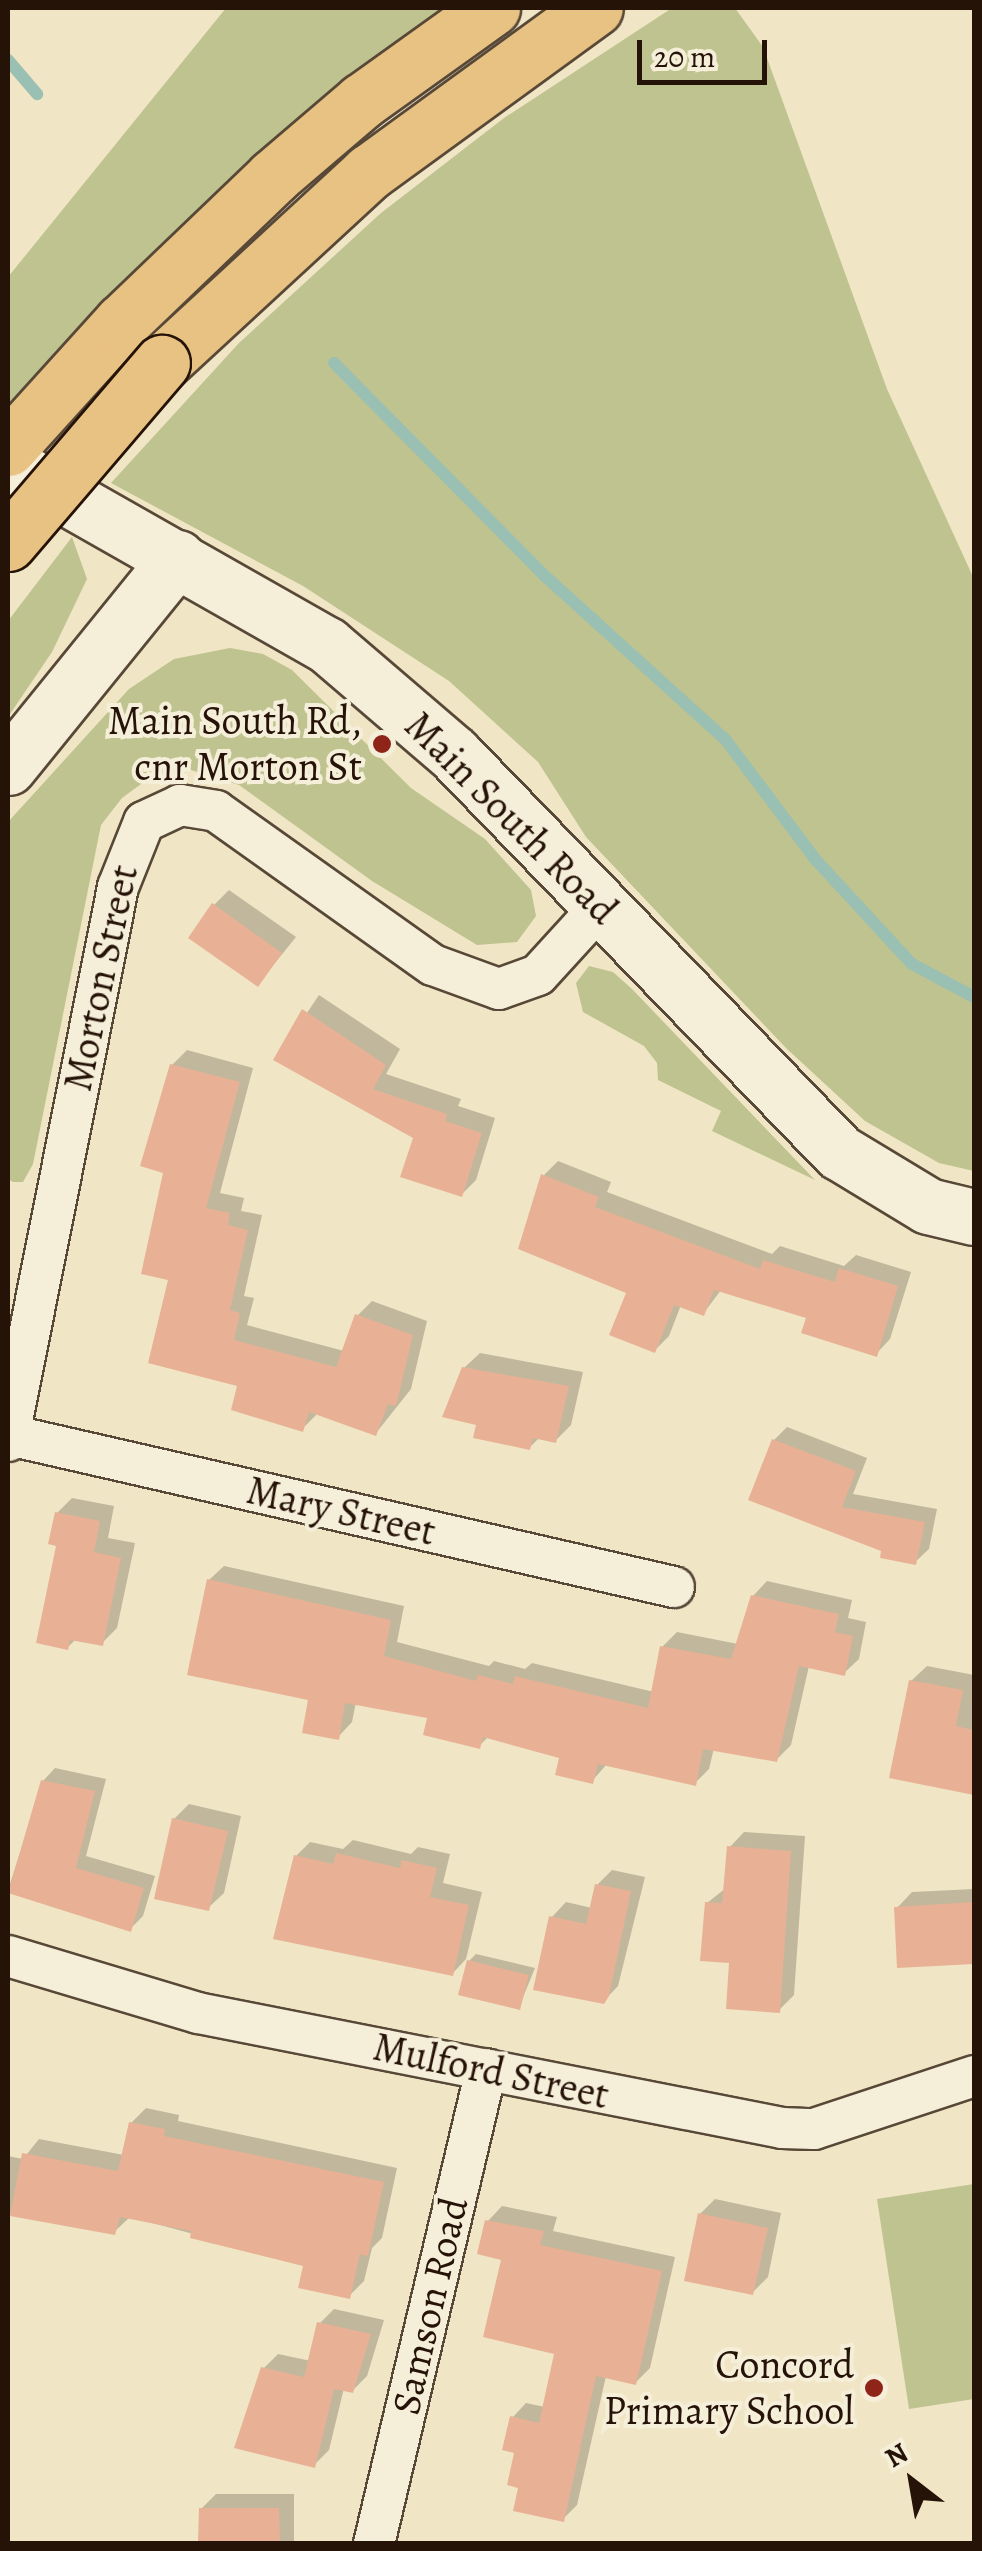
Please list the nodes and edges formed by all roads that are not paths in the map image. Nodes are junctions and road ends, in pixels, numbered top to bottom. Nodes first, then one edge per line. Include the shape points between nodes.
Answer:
1 (492, 8) edge
2 (595, 8) edge
3 (8, 448) edge
4 (8, 464) edge
5 (8, 543) edge
6 (177, 558) junction
7 (8, 767) edge
8 (600, 907) junction
9 (974, 1217) edge
10 (8, 1438) edge
11 (674, 1587) dead end
12 (8, 1956) edge
13 (486, 2069) junction
14 (974, 2076) edge
15 (374, 2544) edge

1 - 3 highway via 362,100 122,322
2 - 5 highway, bridge via 369,172 162,364
4 - 6 main road, Main South Road
6 - 7 main road
6 - 8 main road, Main South Road via 284,616 342,658 454,754
8 - 9 main road, Main South Road via 839,1152 928,1206
8 - 10 street, Morton Street via 538,975 498,988 434,965 216,811 180,805 144,822 130,842 118,888
10 - 11 street, Mary Street
12 - 13 street, Mulford Street via 198,2013
13 - 14 street, Mulford Street via 814,2129
13 - 15 street, Samson Road

